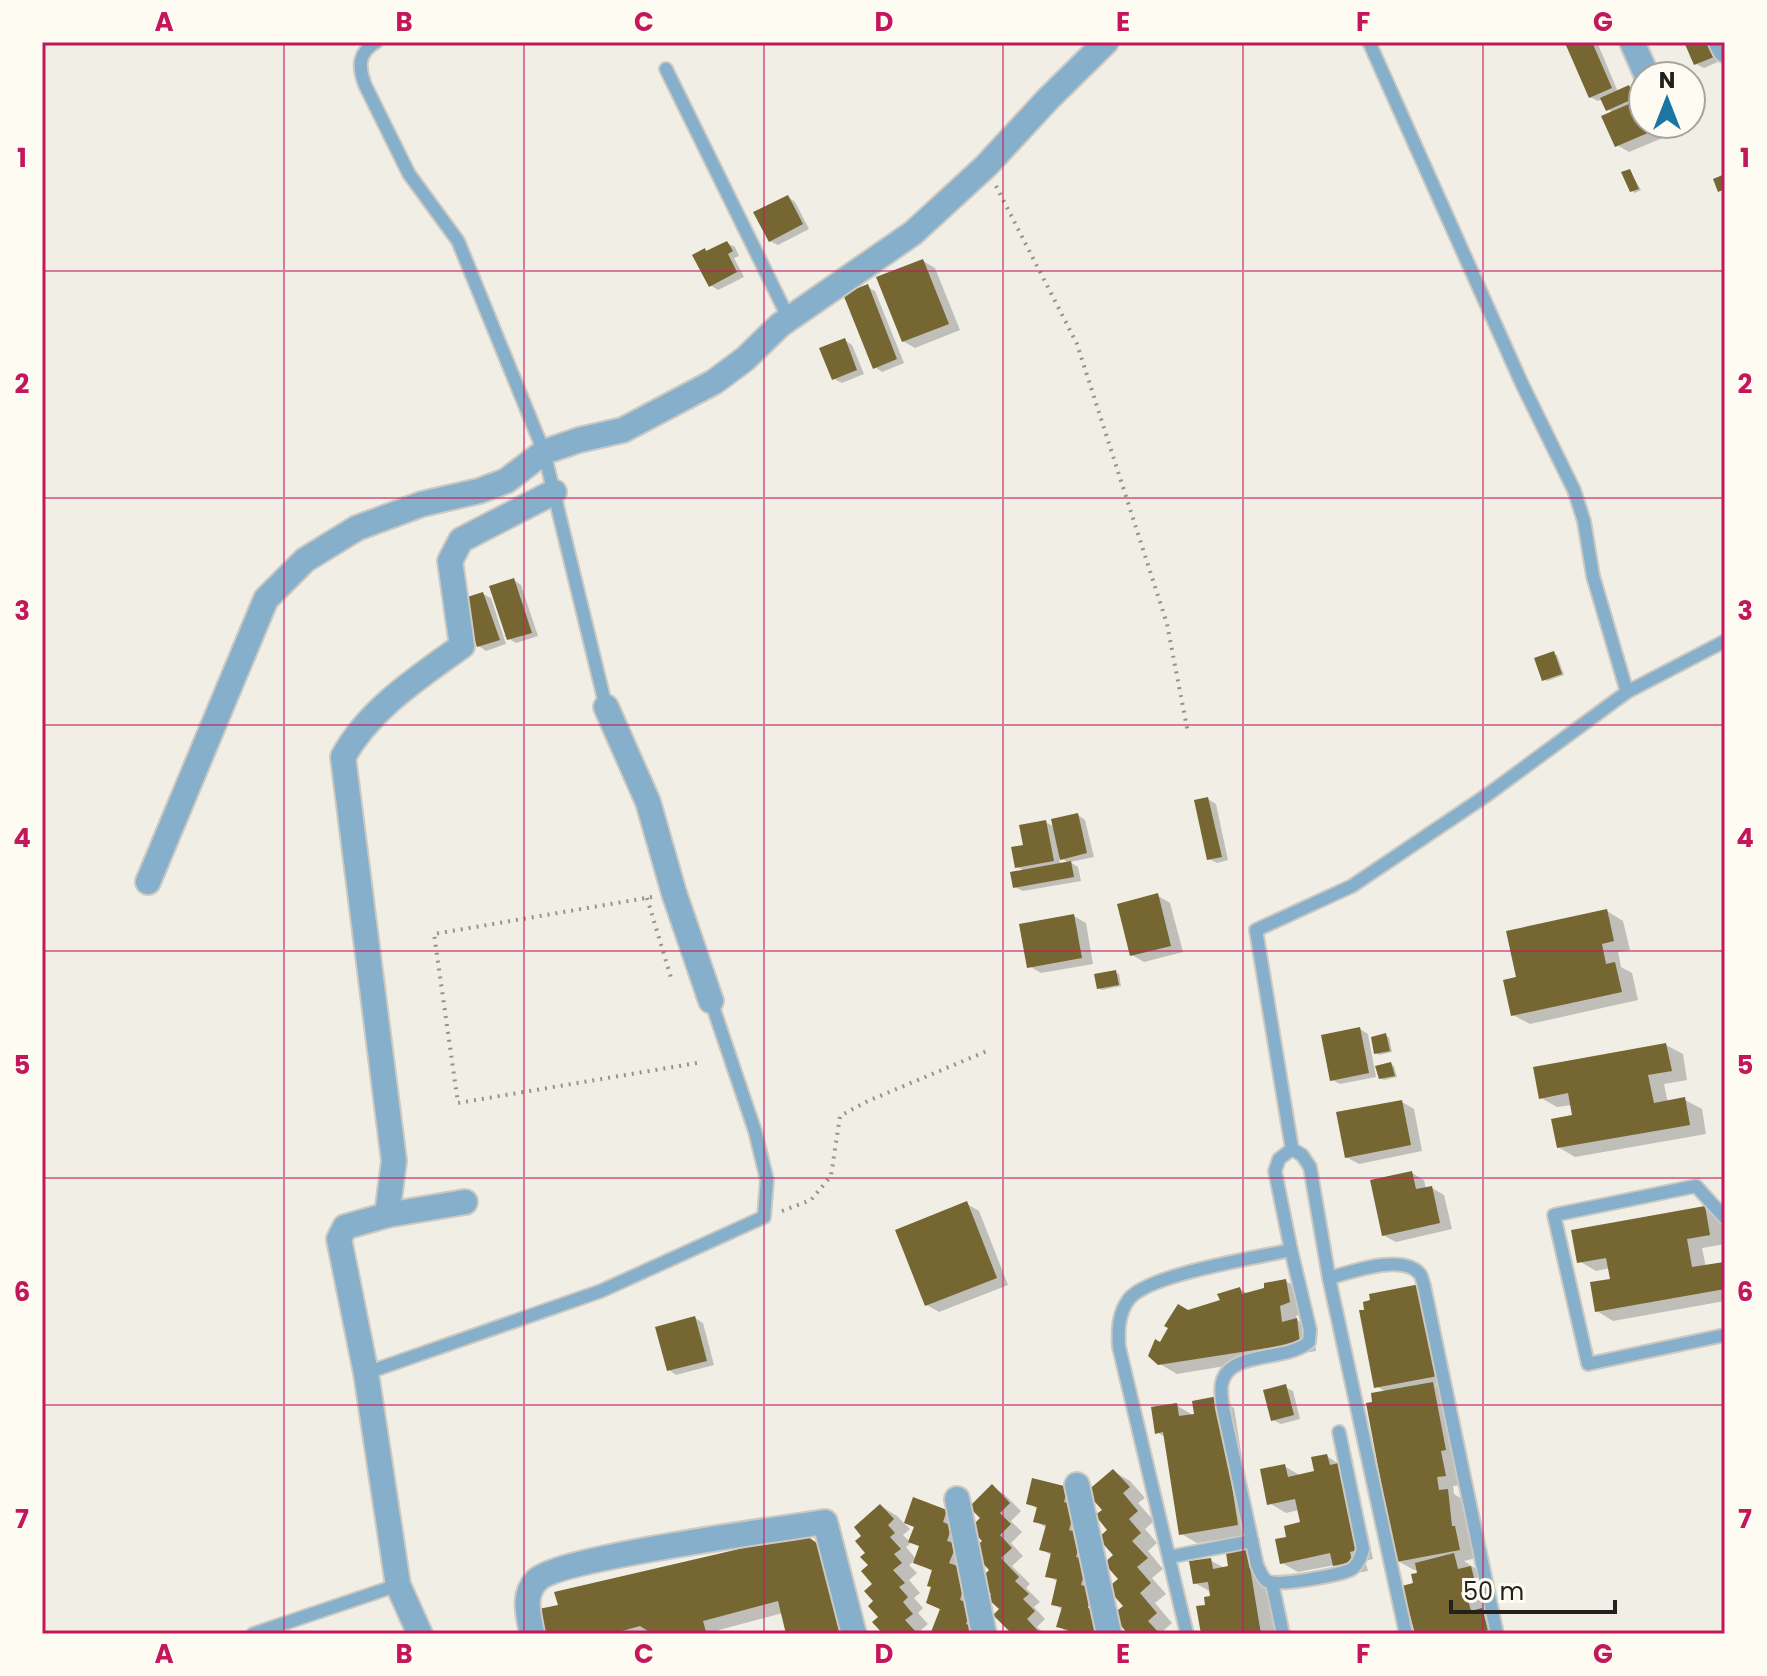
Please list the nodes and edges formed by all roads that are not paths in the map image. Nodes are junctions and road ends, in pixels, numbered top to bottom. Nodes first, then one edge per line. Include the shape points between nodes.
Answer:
1 (376, 42) edge
2 (1106, 42) edge
3 (1369, 42) edge
4 (1721, 42) edge
5 (1725, 50) edge
6 (666, 69) dead end
7 (789, 319) junction
8 (544, 452) junction
9 (554, 492) junction
10 (1725, 641) edge
11 (1627, 692) junction
12 (606, 707) joint
13 (148, 882) dead end
14 (711, 1001) joint
15 (1292, 1149) junction
16 (465, 1202) dead end
17 (387, 1215) junction
18 (1725, 1218) edge
19 (1291, 1250) junction
20 (1329, 1278) junction
21 (1725, 1335) edge
22 (366, 1373) junction
23 (1339, 1432) dead end
24 (1077, 1485) dead end
25 (957, 1499) dead end
26 (1252, 1541) junction
27 (1169, 1557) junction
28 (1272, 1583) junction
29 (398, 1585) junction
30 (253, 1634) edge
31 (420, 1634) edge
32 (532, 1634) edge
33 (854, 1634) edge
34 (984, 1634) edge
35 (1109, 1634) edge
36 (1187, 1634) edge
37 (1283, 1634) edge
38 (1406, 1634) edge
39 (1497, 1634) edge

1 - 8 lane via 360,59 365,85 409,174 458,241
2 - 7 street via 913,233
3 - 11 lane via 1574,490
4 - 5 street
6 - 7 lane
7 - 8 street via 725,374 667,408 623,430
8 - 9 lane
8 - 13 street via 506,481 357,528 305,560 266,599
9 - 12 lane
9 - 17 street via 461,540 450,561 462,646 403,689 343,757 394,1161
10 - 11 lane
11 - 15 lane via 1352,886 1256,930
12 - 14 street via 648,802
14 - 22 lane via 758,1143 767,1180 764,1217 601,1291
15 - 19 lane via 1279,1159 1275,1171
15 - 20 lane via 1310,1167
16 - 17 street
17 - 22 street via 345,1227 339,1239
18 - 21 lane via 1696,1186 1554,1215 1588,1364
19 - 26 lane via 1309,1342 1300,1350 1242,1361 1228,1369 1222,1383
19 - 27 lane via 1156,1281 1130,1298 1122,1312 1119,1347
20 - 38 lane
20 - 39 lane via 1391,1263 1420,1274
22 - 29 street
23 - 28 lane via 1363,1549 1360,1559 1350,1570
24 - 35 street
25 - 34 street
26 - 27 lane
26 - 28 lane via 1257,1565
27 - 36 lane
28 - 37 lane
29 - 30 lane
29 - 31 street
32 - 33 street via 527,1603 542,1574 614,1556 825,1522

